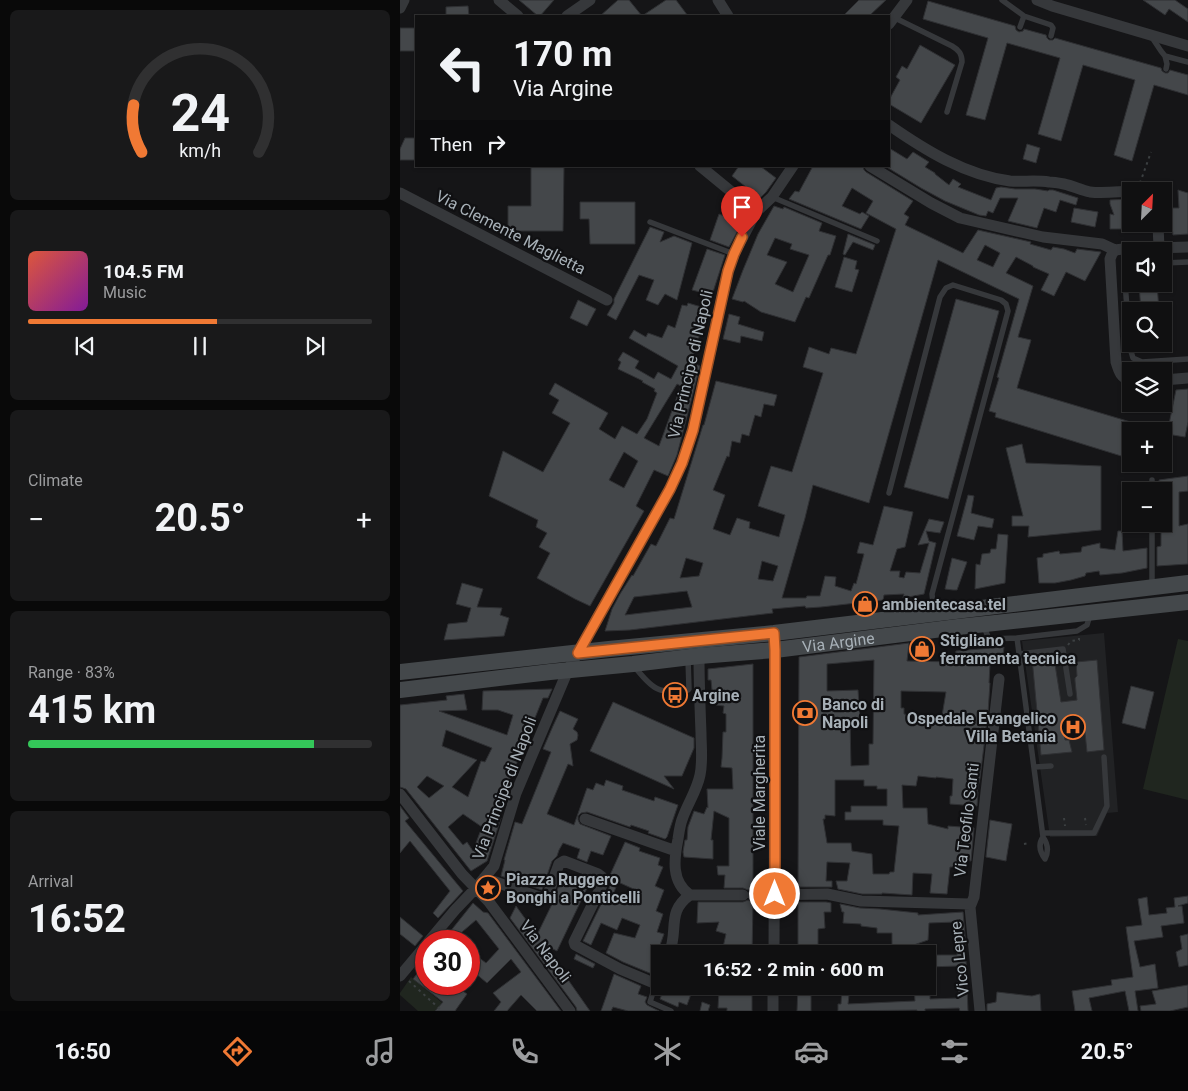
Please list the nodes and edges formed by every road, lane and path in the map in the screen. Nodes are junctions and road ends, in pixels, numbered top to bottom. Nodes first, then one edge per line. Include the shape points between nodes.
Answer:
1 (404, 0) edge
2 (499, 0) edge
3 (590, 0) edge
4 (718, 0) edge
5 (907, 0) edge
6 (1002, 0) edge
7 (1037, 0) edge
8 (400, 8) edge
9 (517, 15) edge
10 (568, 15) edge
11 (727, 15) edge
12 (1024, 16) junction
13 (891, 21) edge
14 (1020, 28) dead end
15 (1150, 34) junction
16 (1051, 36) dead end
17 (1187, 43) edge
18 (1165, 56) junction
19 (1188, 62) edge
20 (1166, 69) dead end
21 (948, 112) dead end
22 (890, 126) edge
23 (1152, 152) dead end
24 (701, 167) edge
25 (792, 167) edge
26 (872, 167) edge
27 (1140, 182) edge
28 (1122, 190) edge
29 (400, 193) edge
30 (772, 197) junction
31 (756, 212) junction
32 (650, 222) dead end
33 (878, 241) dead end
34 (1188, 247) edge
35 (1172, 248) edge
36 (1122, 249) edge
37 (1114, 250) junction
38 (734, 254) junction
39 (1188, 262) edge
40 (1172, 263) edge
41 (1126, 292) edge
42 (607, 300) dead end
43 (1188, 359) edge
44 (1122, 377) edge
45 (1188, 378) edge
46 (1172, 379) edge
47 (889, 493) dead end
48 (1152, 532) edge
49 (1188, 584) edge
50 (1152, 588) junction
51 (1188, 602) edge
52 (934, 613) junction
53 (1090, 614) junction
54 (983, 625) junction
55 (774, 633) junction
56 (1017, 638) junction
57 (1079, 640) dead end
58 (1071, 641) dead end
59 (775, 650) junction
60 (578, 653) junction
61 (1019, 654) junction
62 (693, 657) junction
63 (633, 664) junction
64 (568, 670) junction
65 (400, 672) edge
66 (1000, 679) dead end
67 (400, 690) edge
68 (1070, 694) dead end
69 (1104, 757) dead end
70 (1051, 766) dead end
71 (1034, 767) junction
72 (400, 794) edge
73 (585, 819) dead end
74 (1024, 844) dead end
75 (1030, 844) dead end
76 (676, 851) junction
77 (484, 878) junction
78 (476, 888) junction
79 (775, 894) junction
80 (690, 895) junction
81 (970, 904) junction
82 (438, 930) edge
83 (672, 945) edge
84 (774, 945) edge
85 (415, 958) edge
86 (401, 975) edge
87 (651, 977) edge
88 (653, 995) edge
89 (774, 995) edge
90 (442, 1011) edge
91 (570, 1011) edge
92 (671, 1011) edge
93 (773, 1011) edge
94 (980, 1011) edge

1 - 8 street
2 - 9 street
3 - 10 street
4 - 11 street
5 - 13 street
6 - 12 lane
7 - 15 street
12 - 14 lane
12 - 16 lane via 1051,25
13 - 21 lane via 960,52 962,62
15 - 17 street
15 - 18 lane
18 - 19 lane
18 - 20 lane
22 - 28 street via 940,157 986,176 1063,184 1089,192
23 - 27 path
24 - 31 street
25 - 30 street, Via Principe di Napoli
26 - 37 street via 960,218 1043,237 1102,244
29 - 42 street, Via Clemente Maglietta
30 - 31 street, Via Principe di Napoli
30 - 33 lane
31 - 38 street, Via Principe di Napoli
32 - 38 lane
34 - 35 street
36 - 37 street
37 - 44 street via 1110,259 1116,362
38 - 60 street, Via Principe di Napoli via 693,430 682,463
39 - 40 lane
41 - 43 lane via 1130,348 1134,358 1142,362
45 - 46 street
47 - 52 lane via 940,297 946,288 953,285 1001,300 1008,311 932,594
48 - 50 lane
49 - 50 street, Via Argine
50 - 52 street, Via Argine
51 - 53 street, Via Argine
52 - 55 street, Via Argine
53 - 54 street, Via Argine
53 - 56 lane via 1087,625 1077,632
54 - 56 lane via 989,639
54 - 59 street, Via Argine
55 - 59 street, Viale Margherita
55 - 60 street, Via Argine
56 - 61 lane
57 - 58 path
59 - 62 street, Via Argine
59 - 79 street, Viale Margherita
60 - 64 street, Via Principe di Napoli
60 - 65 street, Via Argine
61 - 68 lane via 1064,650
61 - 71 lane
62 - 63 street, Via Argine
62 - 63 lane via 689,689 674,692 648,684
62 - 76 street via 700,774 682,818
63 - 64 street, Via Argine
64 - 67 street, Via Argine
64 - 77 street, Via Principe di Napoli via 516,793 494,866
66 - 81 street, Via Teofilo Santi
69 - 71 lane via 1107,806 1094,832 1043,835
70 - 71 lane
72 - 78 street, Via Napoli
73 - 76 street
74 - 75 path
76 - 80 street via 676,875 680,886
77 - 78 street, Via Principe di Napoli
77 - 87 street via 545,899 559,864 564,861 598,874 604,882 574,942 575,946 620,969
78 - 82 street, Via Principe di Napoli
78 - 91 street, Via Napoli
79 - 80 street
79 - 81 street via 827,894 860,901
79 - 84 street, Viale Margherita
80 - 83 street via 675,912
81 - 94 street, Vico Lepre
85 - 86 street
86 - 90 path
88 - 92 lane via 650,1003
89 - 93 street

